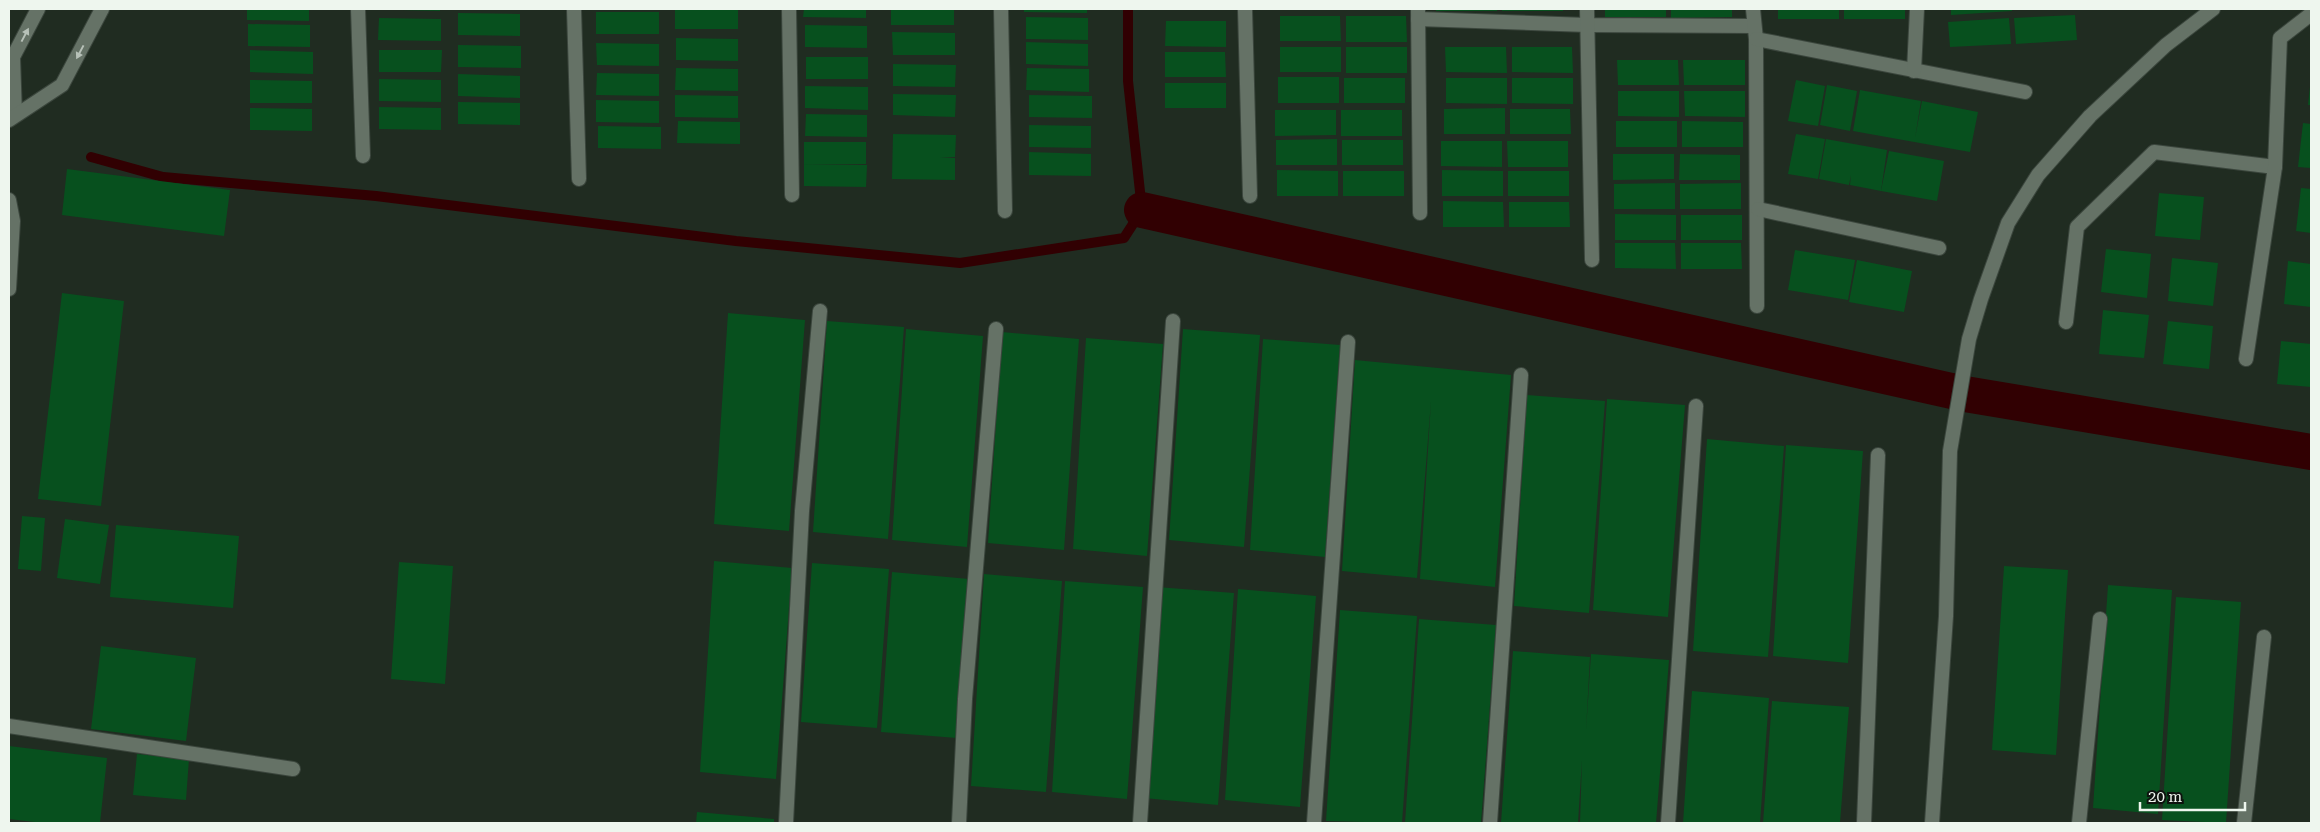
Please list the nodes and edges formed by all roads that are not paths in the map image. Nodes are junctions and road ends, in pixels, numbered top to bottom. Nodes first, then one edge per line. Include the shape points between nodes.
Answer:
1 (38, 9) edge
2 (102, 9) edge
3 (358, 9) edge
4 (574, 9) edge
5 (789, 9) edge
6 (1001, 9) edge
7 (1245, 9) edge
8 (1587, 9) edge
9 (1753, 9) edge
10 (1917, 9) edge
11 (2213, 9) edge
12 (1418, 14) edge
13 (2311, 14) edge
14 (1587, 25) junction
15 (1755, 33) junction
16 (1914, 71) junction
17 (2025, 92) dead end
18 (12, 118) edge
19 (363, 156) dead end
20 (2275, 167) junction
21 (579, 179) dead end
22 (792, 195) dead end
23 (1250, 196) dead end
24 (9, 200) edge
25 (1758, 209) junction
26 (1005, 211) dead end
27 (1420, 213) dead end
28 (1939, 248) dead end
29 (1592, 260) dead end
30 (9, 289) edge
31 (1757, 306) dead end
32 (820, 311) dead end
33 (1173, 321) dead end
34 (2066, 322) dead end
35 (996, 329) dead end
36 (1348, 342) dead end
37 (2246, 359) dead end
38 (1521, 375) dead end
39 (1696, 406) dead end
40 (1878, 455) dead end
41 (2100, 619) dead end
42 (2264, 637) dead end
43 (9, 726) edge
44 (293, 769) dead end
45 (786, 823) edge
46 (960, 823) edge
47 (1140, 823) edge
48 (1314, 823) edge
49 (1490, 823) edge
50 (1668, 823) edge
51 (1864, 823) edge
52 (1932, 823) edge
53 (2079, 823) edge
54 (2244, 823) edge

18 -> 1 street via 13,58
2 -> 18 street via 62,85
3 - 19 street
4 - 21 street
5 - 22 street
6 - 26 street
7 - 23 street
8 - 14 street
9 - 15 street
10 - 16 street
11 - 52 street via 2166,45 2090,116 2038,174 2008,223 1969,339 1950,450 1946,616
12 - 14 street
12 - 27 street
13 - 20 street via 2280,38
14 - 15 street
14 - 29 street
15 - 16 street
15 - 25 street
16 - 17 street
20 - 34 street via 2154,152 2077,227
20 - 37 street
24 - 30 street via 13,221
25 - 28 street
25 - 31 street
32 - 45 street via 802,511
33 - 47 street
35 - 46 street via 965,699
36 - 48 street
38 - 49 street
39 - 50 street
40 - 51 street
41 - 53 street
42 - 54 street
43 - 44 street

